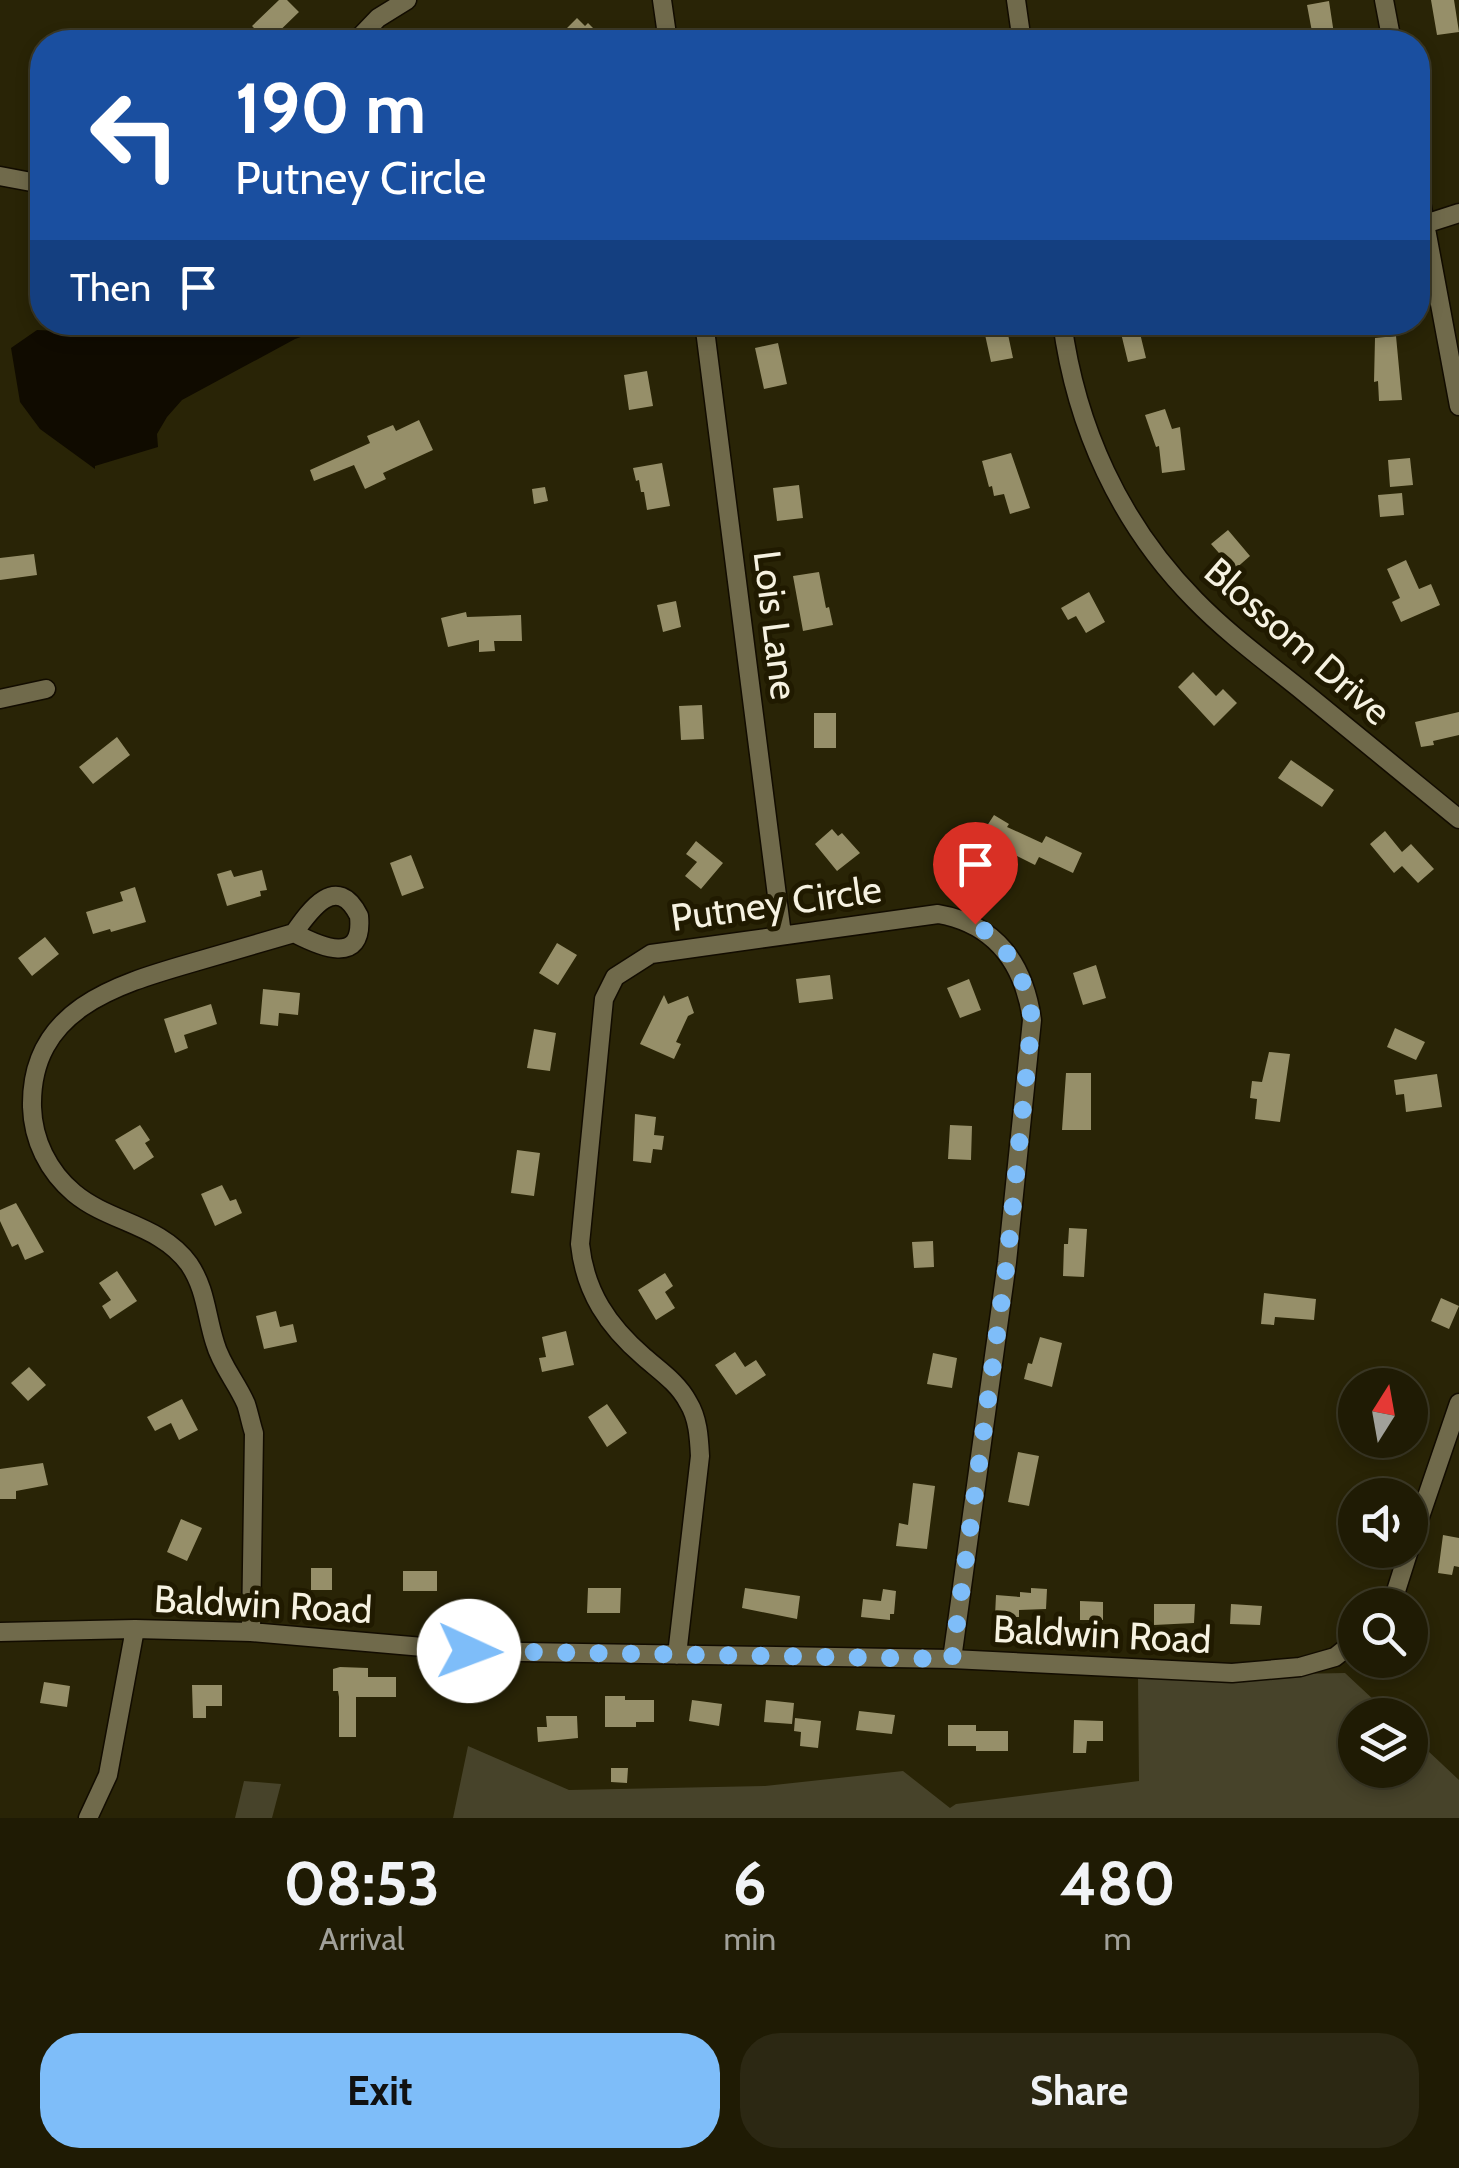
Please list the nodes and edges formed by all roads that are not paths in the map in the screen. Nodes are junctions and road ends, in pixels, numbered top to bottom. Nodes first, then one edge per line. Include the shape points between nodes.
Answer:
1 (407, 0) edge
2 (662, 0) edge
3 (1016, 0) edge
4 (1384, 0) edge
5 (366, 30) edge
6 (666, 30) edge
7 (1020, 30) edge
8 (1390, 30) edge
9 (0, 176) edge
10 (30, 182) edge
11 (1459, 213) edge
12 (1430, 222) edge
13 (1430, 251) edge
14 (706, 335) edge
15 (1064, 335) edge
16 (1459, 406) edge
17 (46, 689) dead end
18 (0, 699) edge
19 (1459, 819) edge
20 (294, 933) dead end
21 (782, 935) junction
22 (1459, 1402) edge
23 (1451, 1446) edge
24 (1428, 1502) edge
25 (135, 1629) junction
26 (0, 1632) edge
27 (251, 1632) junction
28 (677, 1655) junction
29 (1338, 1655) edge
30 (952, 1659) junction
31 (88, 1818) edge

1 - 5 street
2 - 6 street
3 - 7 street
4 - 8 street
9 - 10 street
11 - 12 street
13 - 16 street
14 - 21 street, Lois Lane
15 - 19 street, Blossom Drive via 1089,437 1130,517 1170,571 1222,626
17 - 18 street
20 - 27 street via 100,994 67,1017 43,1050 32,1088 33,1128 48,1164 75,1194 168,1242 203,1289 214,1342 254,1433
21 - 28 street, Putney Circle via 650,954 615,977 600,1016 583,1272 624,1340 678,1386 698,1430
21 - 30 street, Putney Circle via 938,914 958,917 1005,948 1029,1001 1007,1262
22 - 23 street
23 - 24 street
25 - 26 street, Baldwin Road
25 - 27 street, Baldwin Road
25 - 31 street via 108,1776
27 - 28 street, Baldwin Road via 469,1651
28 - 30 street, Baldwin Road
29 - 30 street, Baldwin Road via 1260,1673

